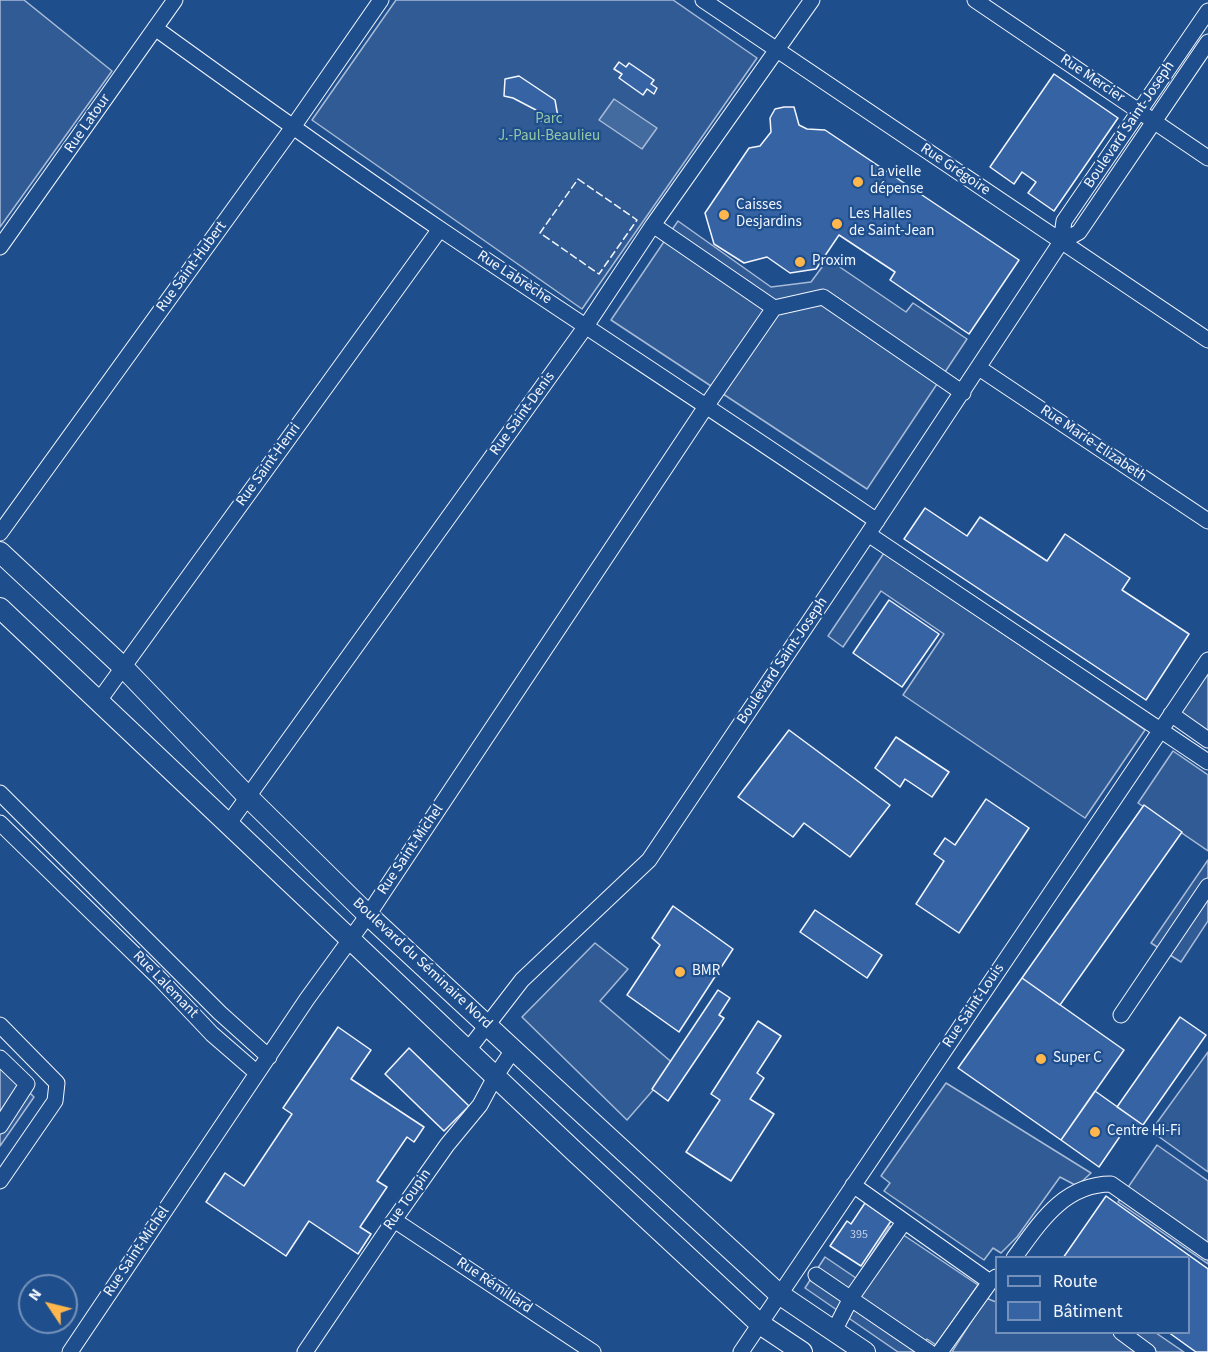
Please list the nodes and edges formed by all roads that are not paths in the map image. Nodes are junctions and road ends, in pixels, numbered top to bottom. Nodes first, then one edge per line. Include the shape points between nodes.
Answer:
1 (175, 0) edge
2 (381, 0) edge
3 (703, 0) edge
4 (812, 0) edge
5 (975, 0) edge
6 (1208, 11) edge
7 (155, 28) junction
8 (1208, 42) edge
9 (777, 50) junction
10 (1140, 111) junction
11 (1154, 121) junction
12 (292, 127) junction
13 (1208, 158) edge
14 (653, 225) junction
15 (440, 229) junction
16 (1061, 242) junction
17 (0, 247) edge
18 (774, 308) junction
19 (586, 326) junction
20 (1208, 340) edge
21 (979, 368) junction
22 (963, 393) junction
23 (706, 405) junction
24 (1208, 520) edge
25 (877, 521) junction
26 (0, 533) edge
27 (868, 534) junction
28 (0, 552) edge
29 (0, 608) edge
30 (1208, 660) edge
31 (123, 667) junction
32 (98, 702) junction
33 (1171, 714) junction
34 (1161, 730) junction
35 (1208, 740) edge
36 (1208, 762) edge
37 (0, 793) edge
38 (248, 796) junction
39 (0, 823) edge
40 (229, 823) junction
41 (89, 880) junction
42 (1208, 886) edge
43 (74, 895) junction
44 (368, 915) junction
45 (351, 938) junction
46 (1121, 1015) dead end
47 (487, 1024) junction
48 (0, 1025) edge
49 (468, 1050) junction
50 (513, 1050) junction
51 (269, 1057) junction
52 (0, 1058) edge
53 (257, 1073) junction
54 (495, 1077) junction
55 (57, 1083) junction
56 (27, 1084) junction
57 (0, 1126) edge
58 (0, 1181) edge
59 (853, 1185) junction
60 (394, 1220) junction
61 (904, 1221) junction
62 (1208, 1252) edge
63 (1016, 1256) edge
64 (816, 1275) dead end
65 (993, 1279) edge
66 (779, 1294) junction
67 (851, 1298) junction
68 (760, 1324) junction
69 (834, 1331) junction
70 (1124, 1334) edge
71 (313, 1349) edge
72 (70, 1352) edge
73 (593, 1352) edge
74 (741, 1352) edge
75 (802, 1352) edge
76 (865, 1352) edge
77 (929, 1352) edge
78 (940, 1352) edge
79 (1148, 1352) edge

1 - 7 street, Rue Latour
2 - 12 street, Rue Saint-Hubert
3 - 9 street, Rue Grégoire
4 - 9 street, Rue Saint-Denis
5 - 10 street, Rue Mercier
6 - 10 street, Boulevard Saint-Joseph
7 - 12 street, Rue Labrèche
7 - 17 street, Rue Latour
8 - 11 street, Boulevard Saint-Joseph
9 - 14 street, Rue Saint-Denis
9 - 16 street, Rue Grégoire
10 - 11 street, Rue Mercier
10 - 16 street, Boulevard Saint-Joseph via 1064,221
11 - 13 street, Rue Mercier
11 - 16 street, Boulevard Saint-Joseph via 1079,232
12 - 15 street, Rue Labrèche
12 - 26 street, Rue Saint-Hubert
14 - 18 street
14 - 19 street, Rue Saint-Denis
15 - 19 street, Rue Labrèche
15 - 31 street, Rue Saint-Henri
16 - 20 street, Rue Grégoire
16 - 21 street, Boulevard Saint-Joseph
18 - 22 street via 823,297
18 - 23 street, Rue Saint-Michel
19 - 23 street, Rue Labrèche
19 - 38 street, Rue Saint-Denis
21 - 22 street, Boulevard Saint-Joseph
21 - 24 street, Rue Marie-Elizabeth
22 - 25 street, Boulevard Saint-Joseph
23 - 25 street, Rue Labrèche
23 - 44 street, Rue Saint-Michel
25 - 27 street, Boulevard Saint-Joseph
27 - 34 street
27 - 47 street, Boulevard Saint-Joseph via 649,860 522,980
28 - 31 main road, Boulevard du Séminaire Nord
29 - 32 main road, Boulevard du Séminaire Nord
30 - 33 street, Rue Saint-Louis
31 - 32 street, Rue Saint-Henri
31 - 38 main road, Boulevard du Séminaire Nord
32 - 40 main road, Boulevard du Séminaire Nord
33 - 34 street, Rue Saint-Louis
33 - 35 street
34 - 36 street
34 - 59 street, Rue Saint-Louis
37 - 41 street, Rue Lalemant
38 - 40 street, Rue Saint-Denis
38 - 44 main road, Boulevard du Séminaire Nord
39 - 43 street, Rue Lalemant
40 - 45 main road, Boulevard du Séminaire Nord
41 - 43 street
41 - 51 street, Rue Lalemant
42 - 46 street
43 - 53 street, Rue Lalemant via 212,1034
44 - 45 street, Rue Saint-Michel
44 - 47 main road, Boulevard du Séminaire Nord
45 - 49 main road, Boulevard du Séminaire Nord
45 - 51 street, Rue Saint-Michel
47 - 49 street, Boulevard Saint-Joseph
47 - 50 main road, Boulevard du Séminaire Nord
48 - 55 street
49 - 54 main road, Boulevard du Séminaire Nord
50 - 54 street, Rue Toupin
50 - 66 main road, Boulevard du Séminaire Nord
51 - 53 street, Rue Saint-Michel
52 - 56 street
53 - 72 street, Rue Saint-Michel
54 - 60 street, Rue Toupin via 480,1105
54 - 68 main road, Boulevard du Séminaire Nord
55 - 56 street
55 - 58 street via 55,1101
56 - 57 street
59 - 61 street
59 - 66 street, Rue Saint-Louis
60 - 71 street, Rue Toupin
60 - 73 street, Rue Rémillard
61 - 65 street
61 - 67 street
62 - 63 street via 1111,1184 1102,1184 1074,1194 1046,1213
64 - 67 street
65 - 78 street
66 - 68 street, Rue Saint-Louis
66 - 69 main road, Boulevard du Séminaire Nord
67 - 69 street
67 - 77 street
68 - 74 street, Rue Saint-Louis
68 - 75 main road, Boulevard du Séminaire Nord
69 - 76 main road, Boulevard du Séminaire Nord
70 - 79 street

